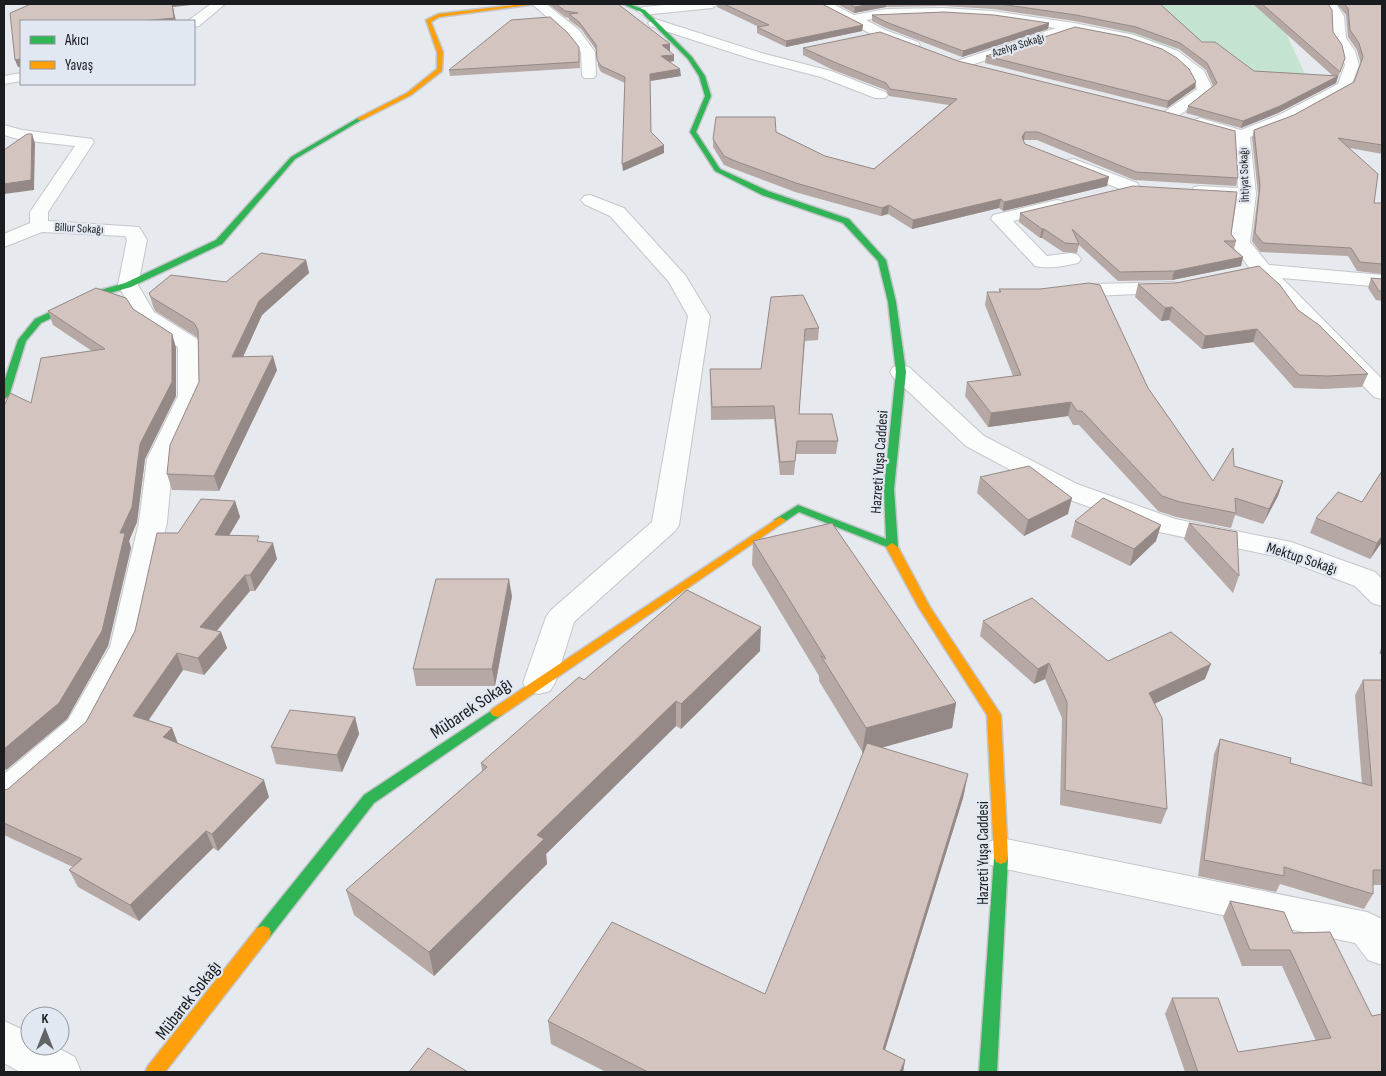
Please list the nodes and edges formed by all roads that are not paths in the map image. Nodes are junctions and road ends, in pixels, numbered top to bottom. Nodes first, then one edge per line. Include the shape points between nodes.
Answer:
1 (219, 4) edge
2 (533, 4) edge
3 (538, 4) edge
4 (625, 4) edge
5 (712, 4) edge
6 (824, 4) edge
7 (1330, 4) edge
8 (643, 11) junction
9 (852, 19) junction
10 (195, 22) edge
11 (655, 23) junction
12 (1074, 27) junction
13 (880, 33) junction
14 (863, 37) edge
15 (926, 50) edge
16 (795, 51) edge
17 (760, 57) junction
18 (944, 57) edge
19 (962, 64) junction
20 (991, 71) edge
21 (589, 75) dead end
22 (20, 77) edge
23 (4, 80) edge
24 (880, 95) dead end
25 (1151, 110) edge
26 (1170, 115) junction
27 (4, 130) edge
28 (1242, 135) junction
29 (1058, 157) edge
30 (1131, 186) junction
31 (1150, 188) edge
32 (1179, 190) edge
33 (1100, 194) edge
34 (1247, 194) junction
35 (590, 200) dead end
36 (1074, 200) edge
37 (39, 226) junction
38 (4, 240) edge
39 (1072, 259) dead end
40 (1262, 269) junction
41 (1235, 274) edge
42 (1382, 281) edge
43 (1190, 284) edge
44 (128, 285) junction
45 (1093, 290) edge
46 (901, 372) junction
47 (1382, 392) edge
48 (4, 396) edge
49 (891, 545) junction
50 (1376, 582) edge
51 (539, 683) junction
52 (4, 794) edge
53 (1001, 853) junction
54 (1382, 948) edge
55 (4, 1041) edge
56 (60, 1072) edge
57 (154, 1072) edge
58 (988, 1072) edge

1 - 10 street
2 - 44 street via 438,16 428,21 440,52 440,70 409,94 292,158 219,242
3 - 21 street via 574,34 588,52
4 - 8 street, Hazreti Yuşa Caddesi
5 - 8 street
6 - 9 street
7 - 28 street, İhtiyat Sokağı via 1338,16 1339,38 1352,65 1345,86 1285,118
8 - 11 street, Hazreti Yuşa Caddesi
9 - 12 street via 886,13 943,12 992,15
9 - 13 street
11 - 17 street
11 - 46 street, Hazreti Yuşa Caddesi via 690,58 702,76 708,96 692,132 717,170 765,193 846,221 882,260 892,302
12 - 19 street, Azelya Sokağı
12 - 26 street via 1150,45 1173,54 1199,74 1205,90
13 - 14 street
13 - 15 street
16 - 17 street
17 - 24 street via 826,74
18 - 19 street
19 - 20 street
22 - 23 street
25 - 26 street
26 - 28 street
27 - 37 street, Billur Sokağı via 86,142 39,212
28 - 34 street, İhtiyat Sokağı
29 - 30 street
30 - 31 street
30 - 33 street
32 - 34 street
34 - 40 street, İhtiyat Sokağı via 1240,243
35 - 51 street via 617,212 678,278 699,316 665,525 560,617
36 - 39 street via 1000,219 1042,262
37 - 38 street
37 - 44 street, Billur Sokağı via 132,231 137,240
40 - 41 street
40 - 42 street
40 - 47 street, İhtiyat Sokağı
43 - 45 street via 1172,288
44 - 48 street via 93,295 38,320 22,340
44 - 52 street via 146,316 189,344 190,396 160,459 153,522 125,647 80,728
46 - 49 street, Hazreti Yuşa Caddesi via 889,489
46 - 50 street, Mektup Sokağı via 975,441 1068,490 1169,526 1281,548
49 - 51 street, Mübarek Sokağı via 798,508
49 - 53 street, Hazreti Yuşa Caddesi via 925,608 994,715
51 - 57 street, Mübarek Sokağı via 369,799
53 - 54 street via 1367,930
53 - 58 street, Hazreti Yuşa Caddesi
55 - 56 street

